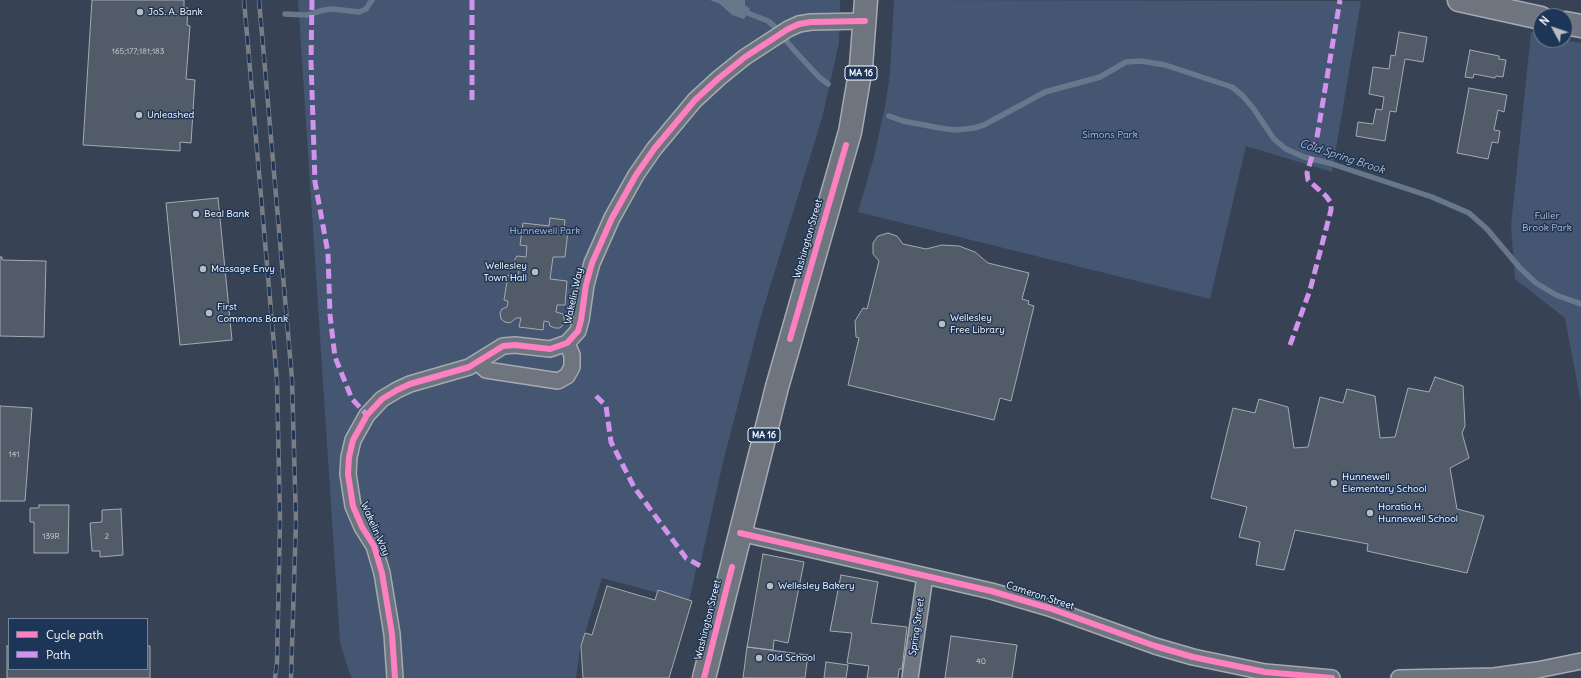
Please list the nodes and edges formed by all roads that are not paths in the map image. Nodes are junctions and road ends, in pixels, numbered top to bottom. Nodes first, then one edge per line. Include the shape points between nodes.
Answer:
1 (866, 0) edge
2 (1459, 0) edge
3 (1533, 16) edge
4 (865, 21) junction
5 (567, 343) junction
6 (477, 362) junction
7 (740, 533) junction
8 (925, 576) junction
9 (1581, 661) edge
10 (395, 678) edge
11 (704, 678) edge
12 (910, 678) edge
13 (1332, 678) edge
14 (1399, 678) edge

1 - 4 main road, Washington Street / MA 16
2 - 3 main road
4 - 5 street, Wakelin Way via 811,22 788,29 745,57 684,111 628,188 595,253 579,325
4 - 7 main road, Washington Street / MA 16 via 860,82 850,132 777,387
5 - 6 street, Wakelin Way via 550,349 509,345 499,348
5 - 6 street via 572,355 572,367 567,376 558,382 486,370
6 - 10 street, Wakelin Way via 469,367 410,384 382,399 358,429 350,451 348,474 353,506 376,550 392,634
7 - 8 street, Cameron Street
7 - 11 main road, Washington Street / MA 16
8 - 12 street, Spring Street
8 - 13 street, Cameron Street via 1033,604 1193,657 1265,672
9 - 14 street via 1494,676

